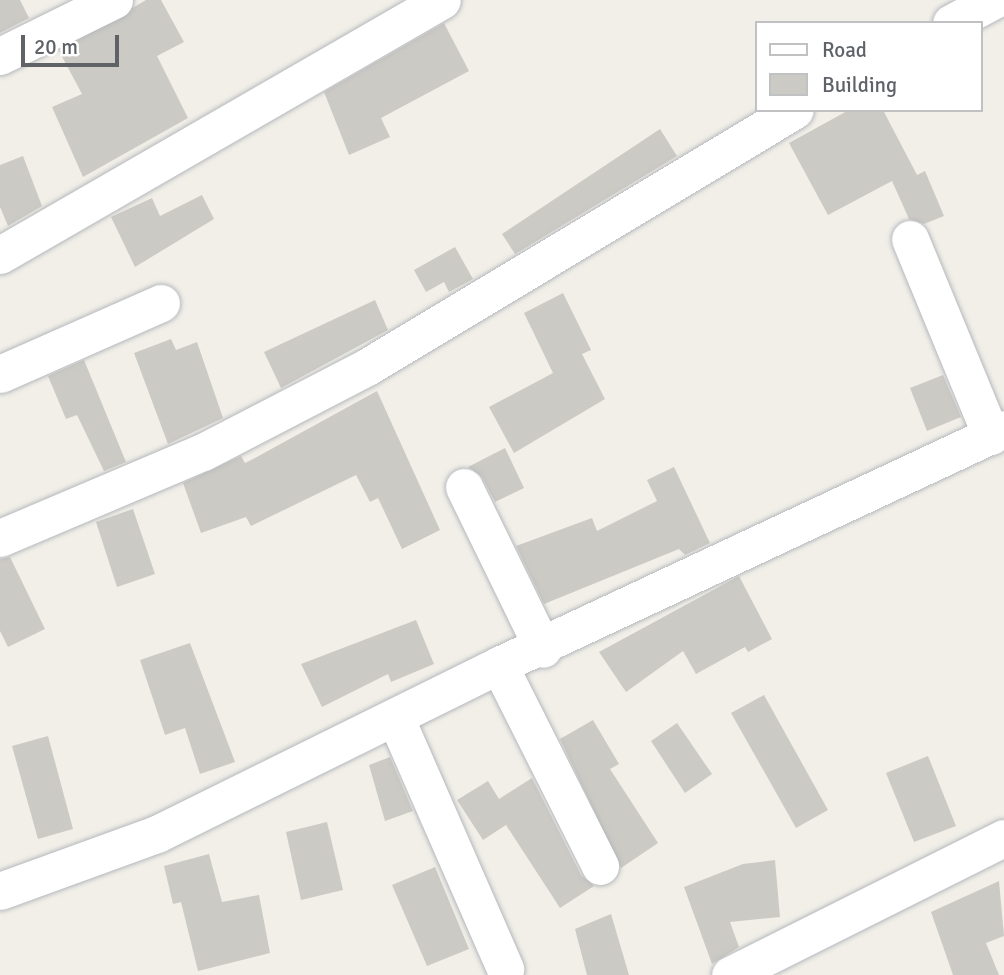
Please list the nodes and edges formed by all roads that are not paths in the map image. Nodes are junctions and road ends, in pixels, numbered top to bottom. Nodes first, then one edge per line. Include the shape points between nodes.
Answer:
1 (114, 0) edge
2 (442, 0) edge
3 (994, 0) edge
4 (955, 21) edge
5 (0, 56) edge
6 (792, 112) edge
7 (910, 239) dead end
8 (0, 255) edge
9 (161, 303) dead end
10 (0, 374) edge
11 (997, 433) edge
12 (464, 487) dead end
13 (0, 538) edge
14 (543, 649) junction
15 (499, 665) junction
16 (396, 719) junction
17 (1004, 838) edge
18 (600, 866) dead end
19 (0, 891) edge
20 (505, 969) dead end
21 (730, 975) edge

1 - 5 street
2 - 8 street
3 - 4 street
6 - 13 street via 367,367 203,452
7 - 11 street
9 - 10 street
11 - 14 street
12 - 14 street
14 - 15 street
15 - 16 street
15 - 18 street
16 - 19 street via 157,834
16 - 20 street
17 - 21 street

